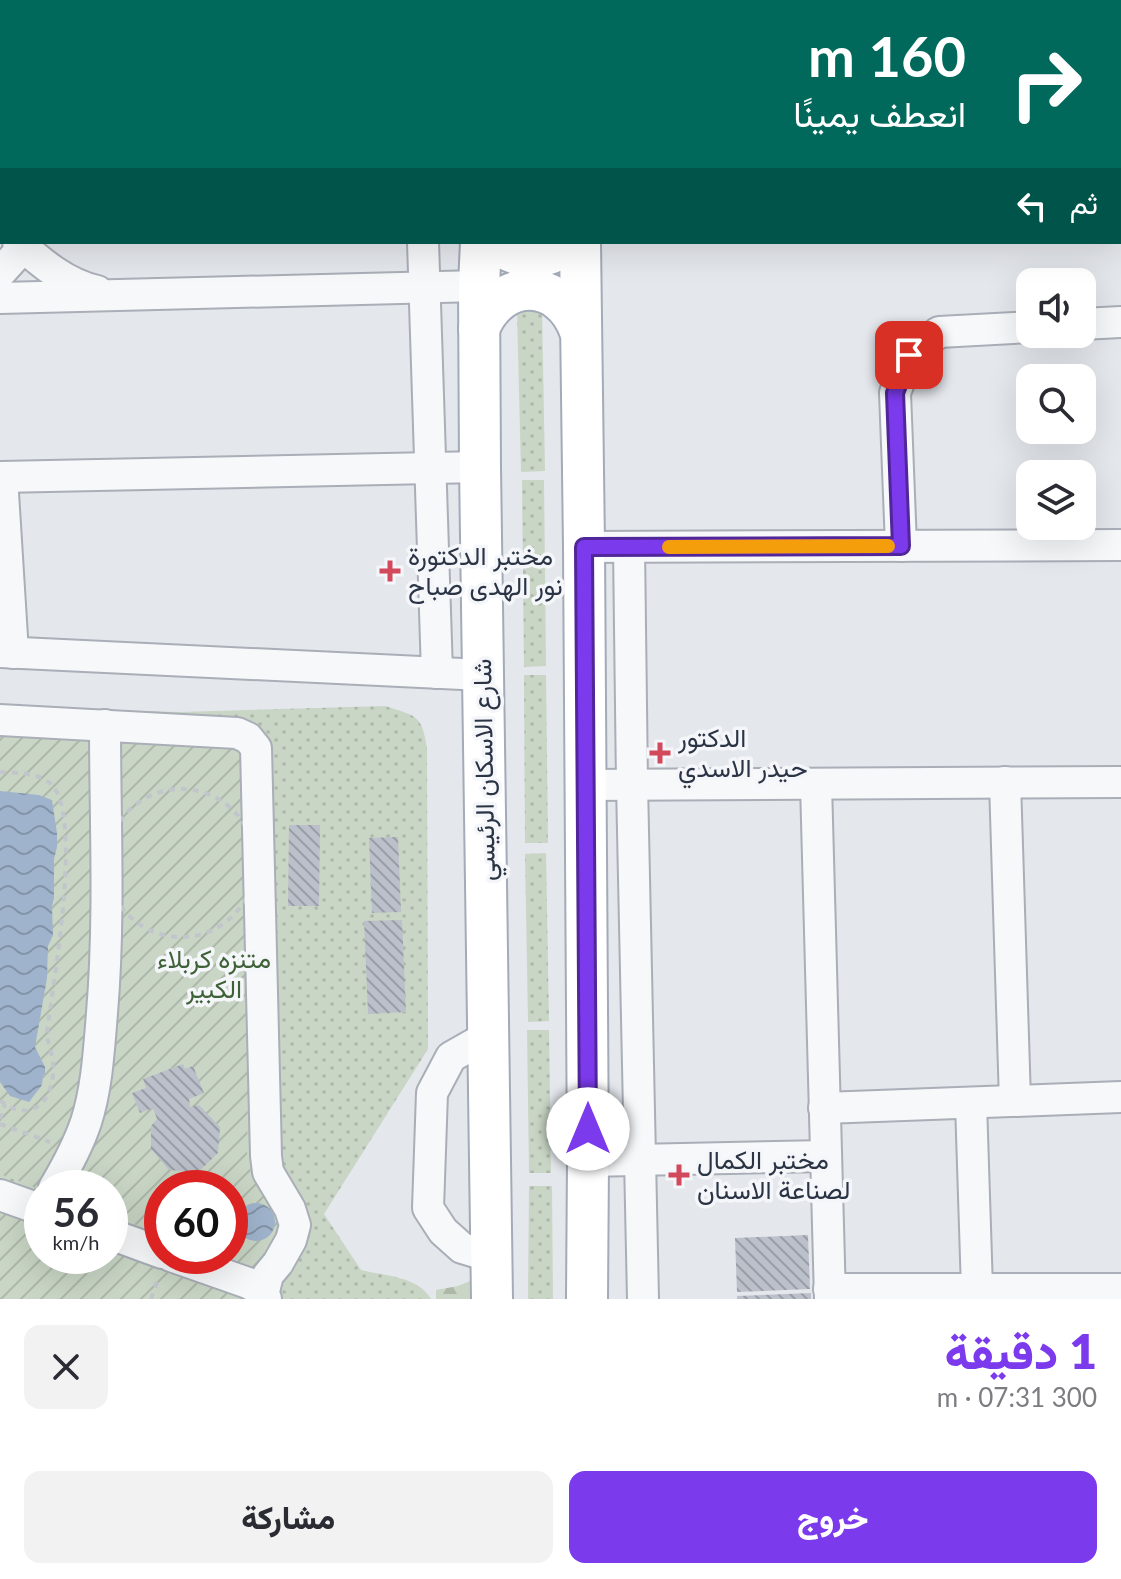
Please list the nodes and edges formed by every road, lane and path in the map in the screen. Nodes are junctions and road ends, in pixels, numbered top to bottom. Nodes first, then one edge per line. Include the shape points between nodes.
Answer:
1 (23, 244) edge
2 (423, 244) edge
3 (481, 244) edge
4 (497, 244) edge
5 (565, 244) edge
6 (580, 244) edge
7 (0, 273) edge
8 (479, 286) junction
9 (425, 289) junction
10 (111, 296) junction
11 (0, 298) edge
12 (1121, 322) edge
13 (1096, 323) edge
14 (1016, 328) edge
15 (479, 329) junction
16 (580, 331) junction
17 (480, 467) junction
18 (431, 469) junction
19 (1, 477) edge
20 (1121, 545) edge
21 (901, 546) junction
22 (584, 547) junction
23 (629, 547) junction
24 (6, 653) edge
25 (437, 673) junction
26 (483, 675) junction
27 (0, 720) edge
28 (105, 725) junction
29 (0, 772) edge
30 (1005, 782) junction
31 (1121, 782) edge
32 (632, 784) junction
33 (816, 784) junction
34 (585, 785) junction
35 (106, 859) junction
36 (488, 1036) junction
37 (1121, 1097) edge
38 (1015, 1101) junction
39 (2, 1102) edge
40 (971, 1103) junction
41 (824, 1108) junction
42 (0, 1122) edge
43 (75, 1152) junction
44 (826, 1156) junction
45 (641, 1160) junction
46 (588, 1161) junction
47 (64, 1170) edge
48 (0, 1195) edge
49 (24, 1204) edge
50 (492, 1257) junction
51 (222, 1274) edge
52 (977, 1289) junction
53 (1121, 1289) edge
54 (830, 1294) edge
55 (264, 1297) edge
56 (492, 1299) edge
57 (587, 1299) edge
58 (643, 1299) edge

1 - 7 street
1 - 10 street via 61,276
2 - 9 street
3 - 8 main road, شارع الاسكان الرئيسي
4 - 5 main road via 507,252 537,258
6 - 16 main road
8 - 9 street
8 - 15 main road, شارع الاسكان الرئيسي
9 - 10 street
9 - 18 street
10 - 11 street
12 - 13 street
14 - 21 street via 939,332 909,355 895,393
15 - 16 main road via 492,305 530,289 568,306
15 - 17 main road, شارع الاسكان الرئيسي
16 - 22 main road
17 - 18 street
17 - 26 main road, شارع الاسكان الرئيسي
18 - 19 street
18 - 25 street
19 - 24 street
20 - 21 street
21 - 23 street
22 - 23 street
22 - 34 main road
23 - 32 street
24 - 25 street
25 - 26 street
26 - 36 main road, شارع الاسكان الرئيسي
27 - 28 street
28 - 35 street
28 - 55 street via 237,733 256,748 266,1156 268,1172 295,1225 268,1275
29 - 39 path via 48,781 66,820 62,921 47,1032 53,1079 41,1105 16,1110
30 - 31 street
30 - 33 street
30 - 38 street
32 - 33 street
32 - 34 street
32 - 45 street
33 - 41 street
34 - 46 main road
35 - 35 path via 113,894 125,912 143,927 186,937 227,921 243,905 256,861 241,817 224,801 179,788 135,805 119,822
35 - 43 street via 98,1059
36 - 50 main road, شارع الاسكان الرئيسي
36 - 50 street via 451,1057 432,1093 428,1208 462,1248
37 - 38 street
38 - 40 street
39 - 42 path
40 - 41 street
40 - 52 street
41 - 44 street
42 - 43 path
43 - 47 street
44 - 45 street
44 - 54 street
45 - 46 street
45 - 58 street
46 - 57 main road
48 - 49 street
50 - 56 main road, شارع الاسكان الرئيسي
51 - 55 street via 248,1283
52 - 53 street
52 - 54 street

